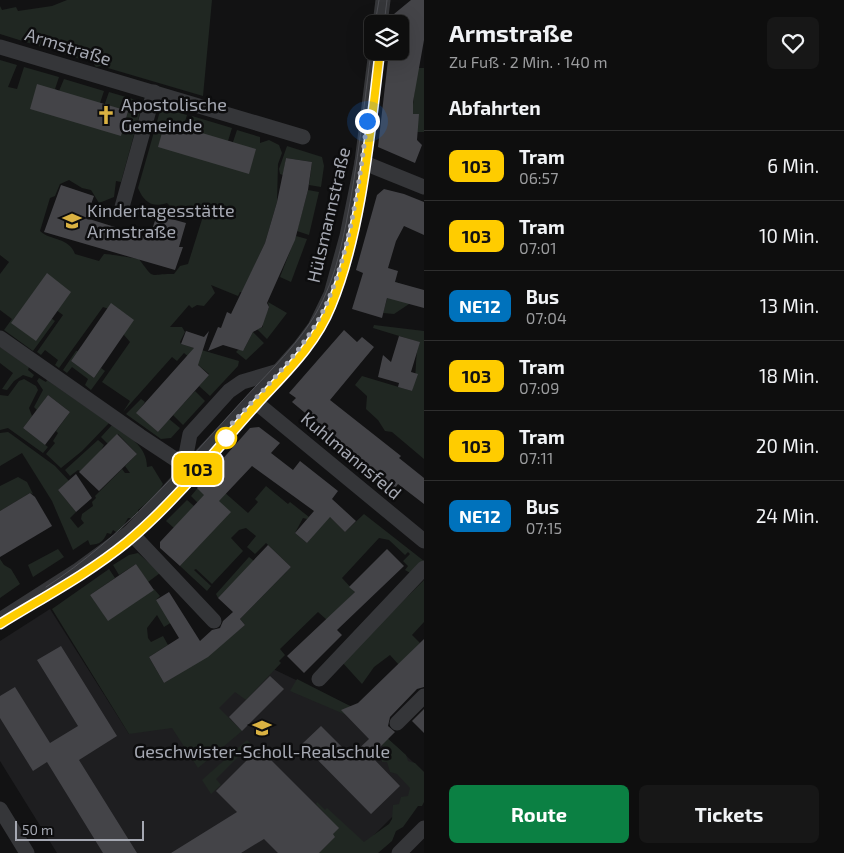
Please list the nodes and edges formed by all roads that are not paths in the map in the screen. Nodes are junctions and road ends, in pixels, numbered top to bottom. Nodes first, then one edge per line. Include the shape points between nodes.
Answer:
1 (383, 0) edge
2 (381, 15) edge
3 (0, 46) edge
4 (375, 60) edge
5 (154, 92) junction
6 (303, 138) dead end
7 (362, 162) junction
8 (424, 187) edge
9 (122, 207) dead end
10 (0, 338) edge
11 (279, 371) junction
12 (253, 400) junction
13 (187, 467) junction
14 (130, 532) junction
15 (424, 541) edge
16 (424, 568) edge
17 (0, 620) edge
18 (214, 621) dead end
19 (319, 678) dead end
20 (424, 696) edge
21 (397, 723) dead end
22 (0, 809) edge
23 (424, 828) edge
24 (27, 853) edge
25 (399, 853) edge

1 - 2 street
3 - 5 street, Armstraße
4 - 7 street, Hülsmannstraße
5 - 6 street, Armstraße
5 - 9 street
7 - 8 street
7 - 11 street, Hülsmannstraße via 347,236 327,304 306,340
10 - 13 street
11 - 12 street, Hülsmannstraße
11 - 13 street, Hülsmannstraße via 242,382 229,391 192,432
12 - 13 street, Hülsmannstraße
12 - 15 street, Kuhlmannsfeld
13 - 14 street, Hülsmannstraße
14 - 17 street, Hülsmannstraße via 92,561
14 - 18 street
16 - 19 street
20 - 21 street
22 - 24 street
23 - 25 street

